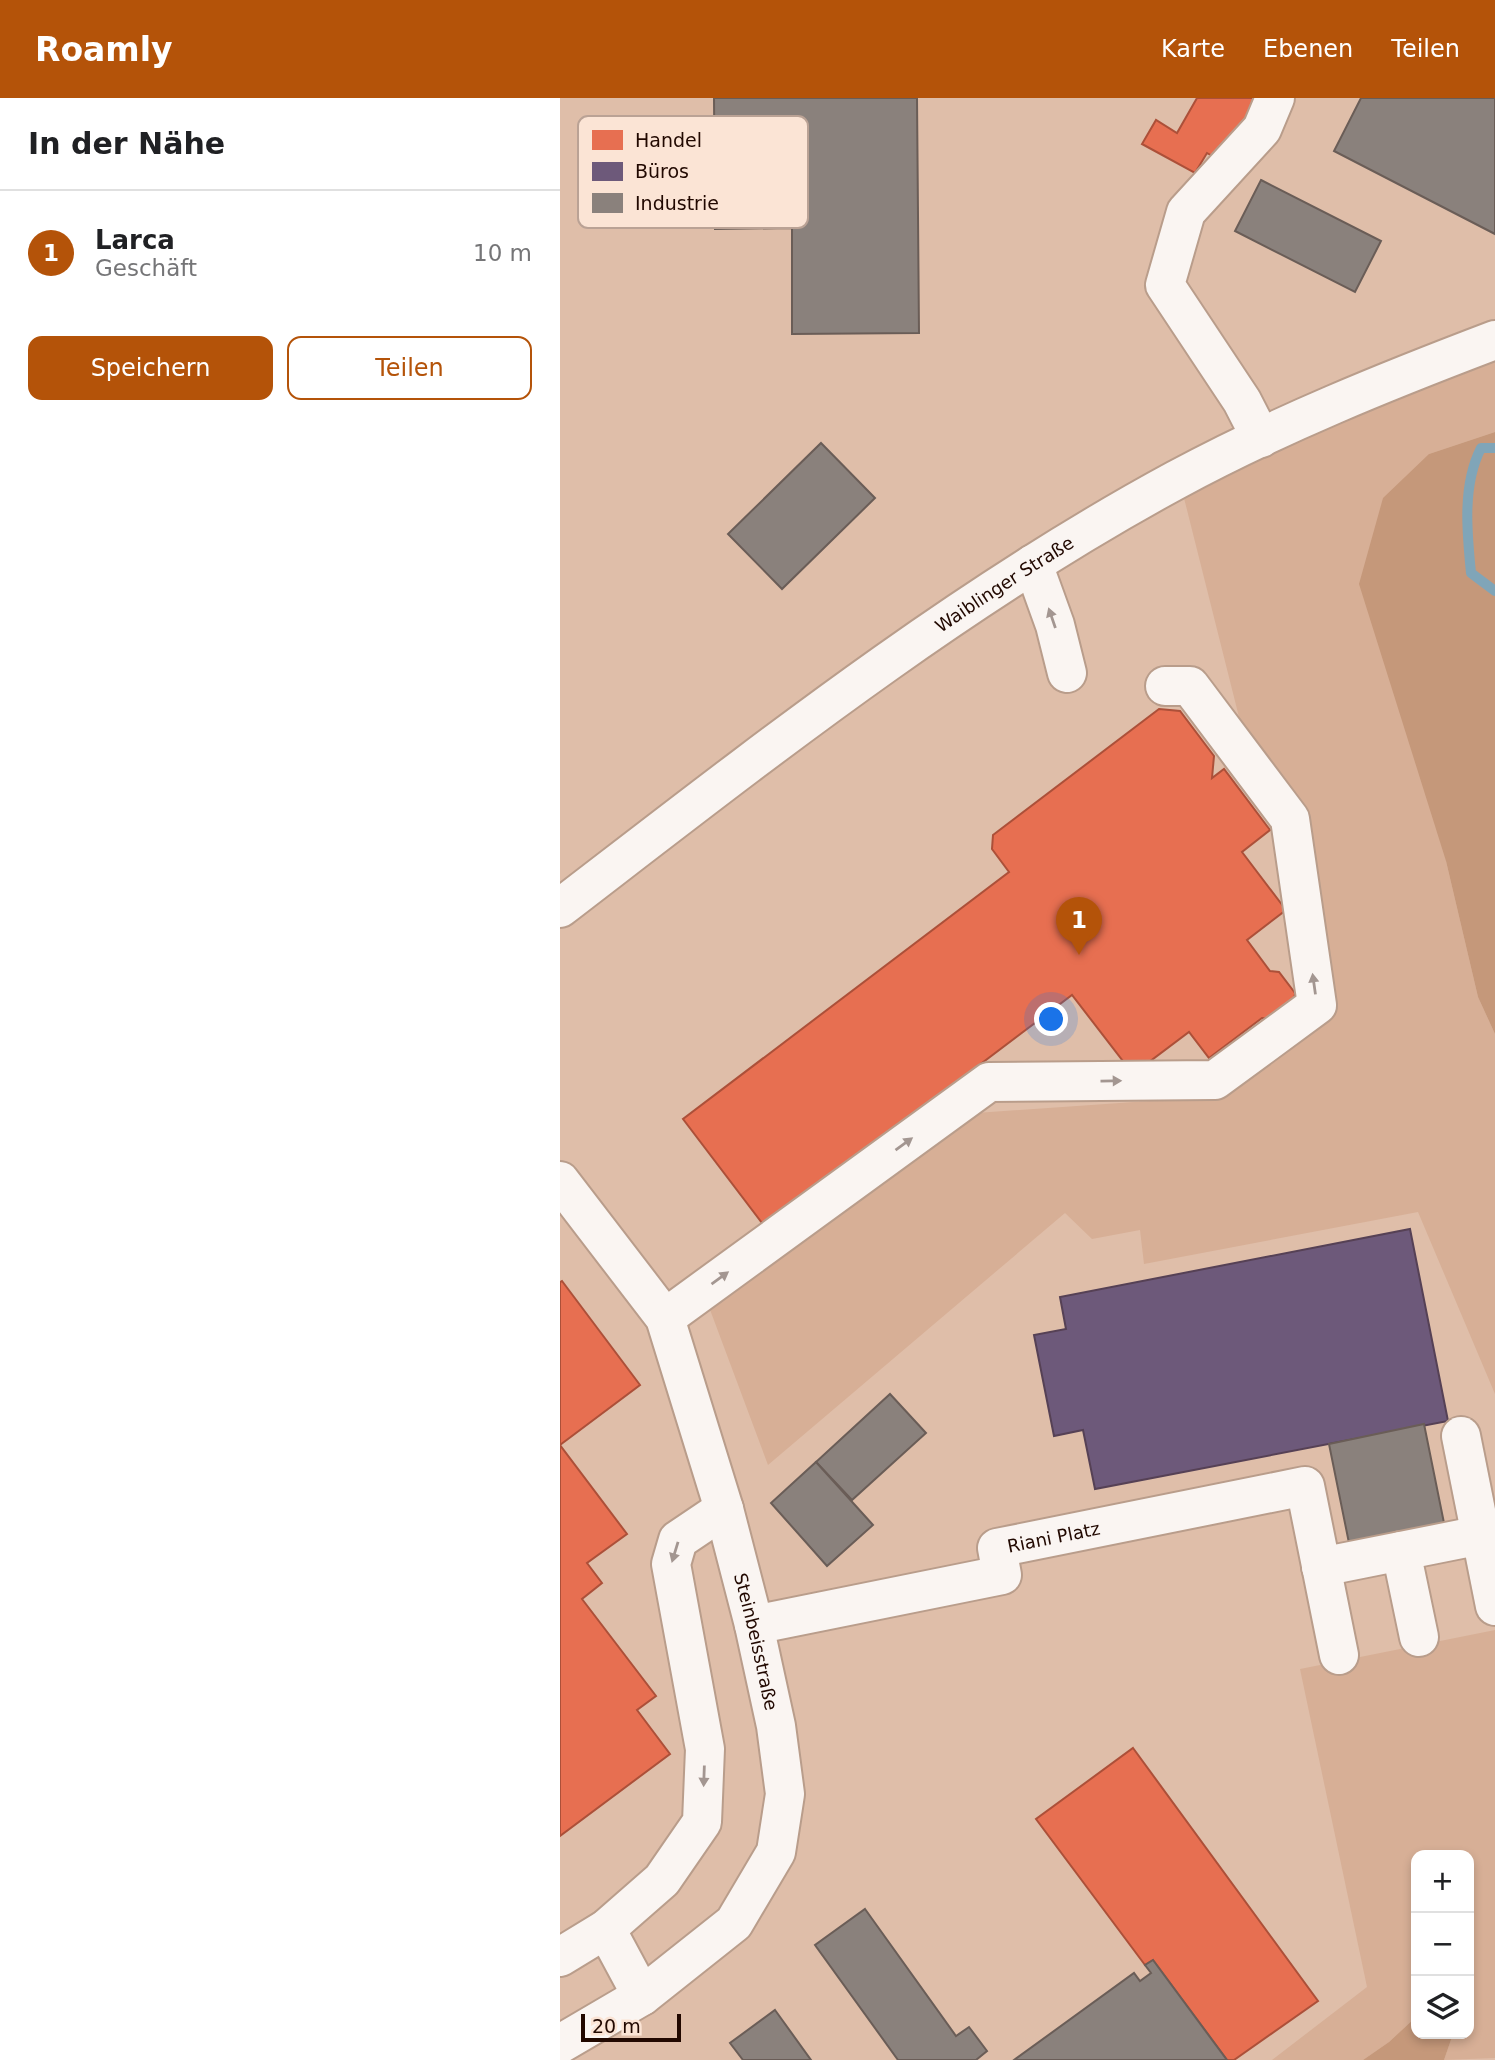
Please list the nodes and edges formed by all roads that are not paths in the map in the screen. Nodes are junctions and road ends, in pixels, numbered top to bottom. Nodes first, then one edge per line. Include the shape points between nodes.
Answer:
1 (1275, 98) edge
2 (1495, 340) edge
3 (1261, 438) junction
4 (1033, 564) junction
5 (1068, 673) dead end
6 (1165, 686) dead end
7 (560, 908) edge
8 (560, 1181) edge
9 (665, 1318) junction
10 (1461, 1437) dead end
11 (724, 1509) junction
12 (1480, 1535) junction
13 (1401, 1550) junction
14 (1321, 1567) junction
15 (1495, 1606) edge
16 (754, 1625) junction
17 (1419, 1637) dead end
18 (1339, 1655) dead end
19 (606, 1929) junction
20 (560, 1957) edge
21 (642, 1996) junction
22 (560, 2044) edge

1 - 3 street via 1262,129 1186,212 1165,285 1242,401
2 - 3 street, Waiblinger Straße via 1398,376
3 - 4 street, Waiblinger Straße via 1176,480
5 -> 4 street
4 - 7 street, Waiblinger Straße via 876,669
9 -> 6 street via 989,1082 1215,1080 1317,1005 1290,819 1190,686
8 - 9 street, Steinbeisstraße
9 - 11 street, Steinbeisstraße
10 - 12 street
11 - 16 street, Steinbeisstraße
11 -> 19 street via 678,1540 671,1564 705,1749 702,1822 662,1880
12 - 13 street
12 - 15 street
13 - 14 street
13 - 17 street
14 - 16 street, Riani Platz via 1305,1486 997,1548 1002,1575
14 - 18 street
16 - 21 street, Steinbeisstraße via 785,1794 776,1852 734,1923
19 - 20 street
19 - 21 street
21 - 22 street, Steinbeisstraße

